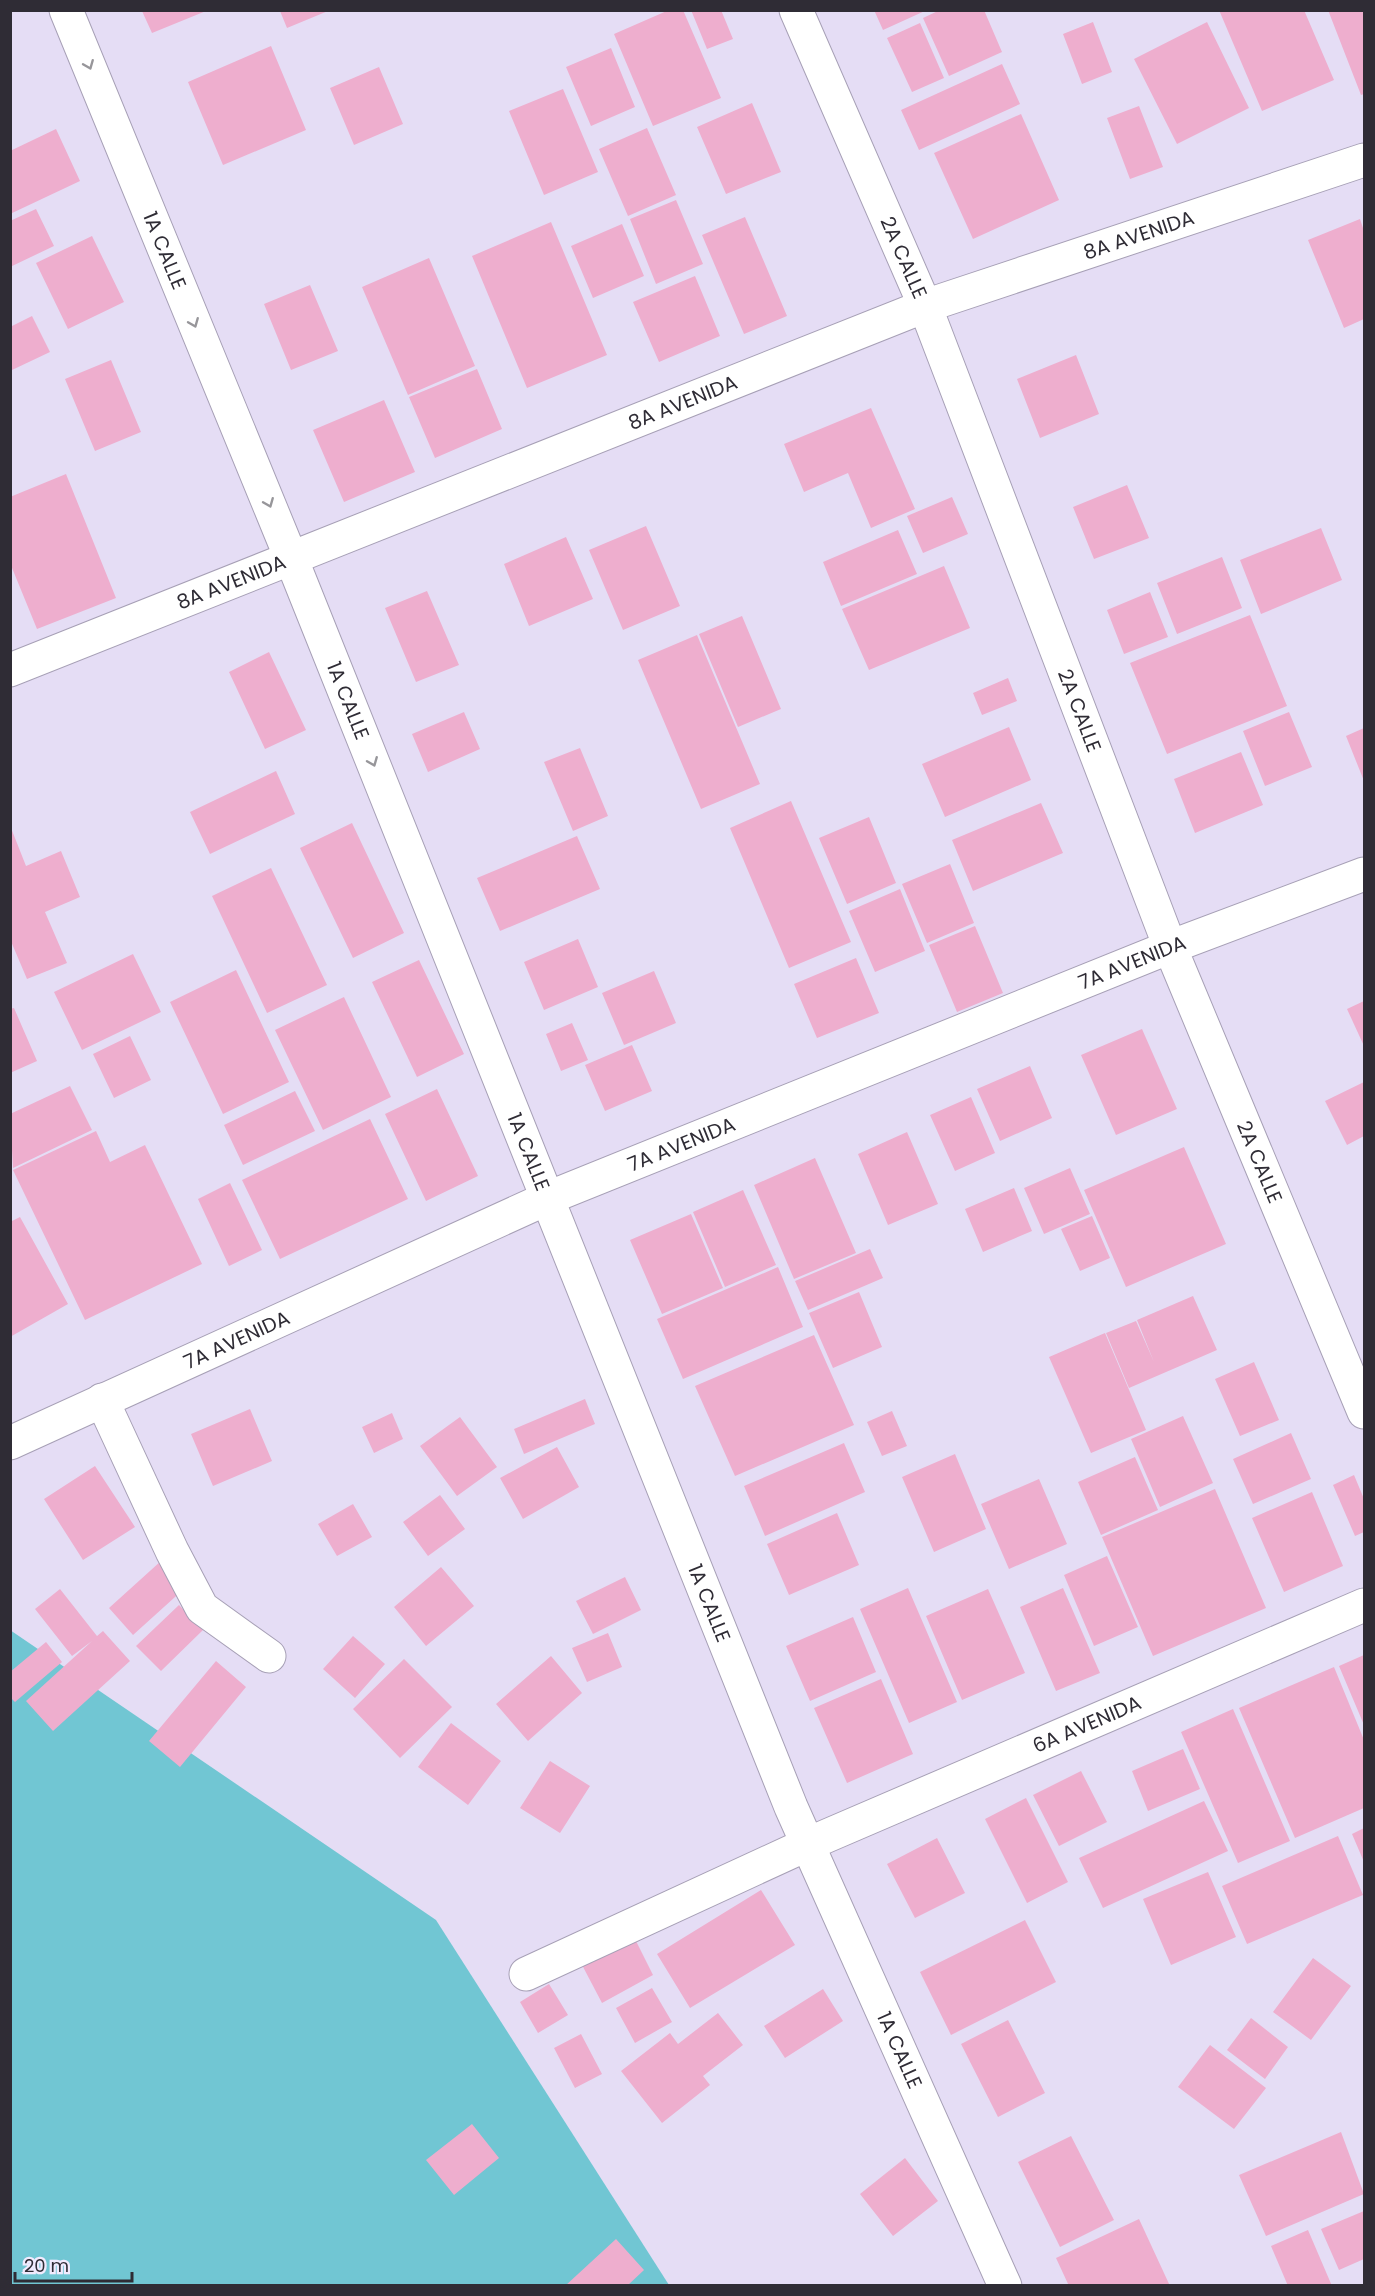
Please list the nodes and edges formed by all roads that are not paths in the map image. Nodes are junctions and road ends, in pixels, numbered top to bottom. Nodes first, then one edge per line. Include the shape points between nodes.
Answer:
1 (66, 10) edge
2 (796, 10) edge
3 (1365, 160) edge
4 (925, 306) junction
5 (291, 558) junction
6 (10, 670) edge
7 (1365, 874) edge
8 (1170, 947) junction
9 (548, 1198) junction
10 (102, 1400) junction
11 (1365, 1412) edge
12 (10, 1443) edge
13 (1365, 1605) edge
14 (269, 1656) dead end
15 (808, 1844) junction
16 (526, 1974) dead end
17 (1005, 2286) edge

1 -> 5 street, 1A CALLE
2 - 4 street, 2A CALLE
3 - 4 street, 8A AVENIDA
4 - 5 street, 8A AVENIDA
4 - 8 street, 2A CALLE
5 - 6 street, 8A AVENIDA
5 -> 9 street, 1A CALLE
7 - 8 street, 7A AVENIDA
8 - 9 street, 7A AVENIDA
8 - 11 street, 2A CALLE
9 - 10 street, 7A AVENIDA
9 - 15 street, 1A CALLE
10 - 12 street, 7A AVENIDA
10 - 14 street via 202,1608
13 - 15 street, 6A AVENIDA
15 - 16 street, 6A AVENIDA
15 - 17 street, 1A CALLE

